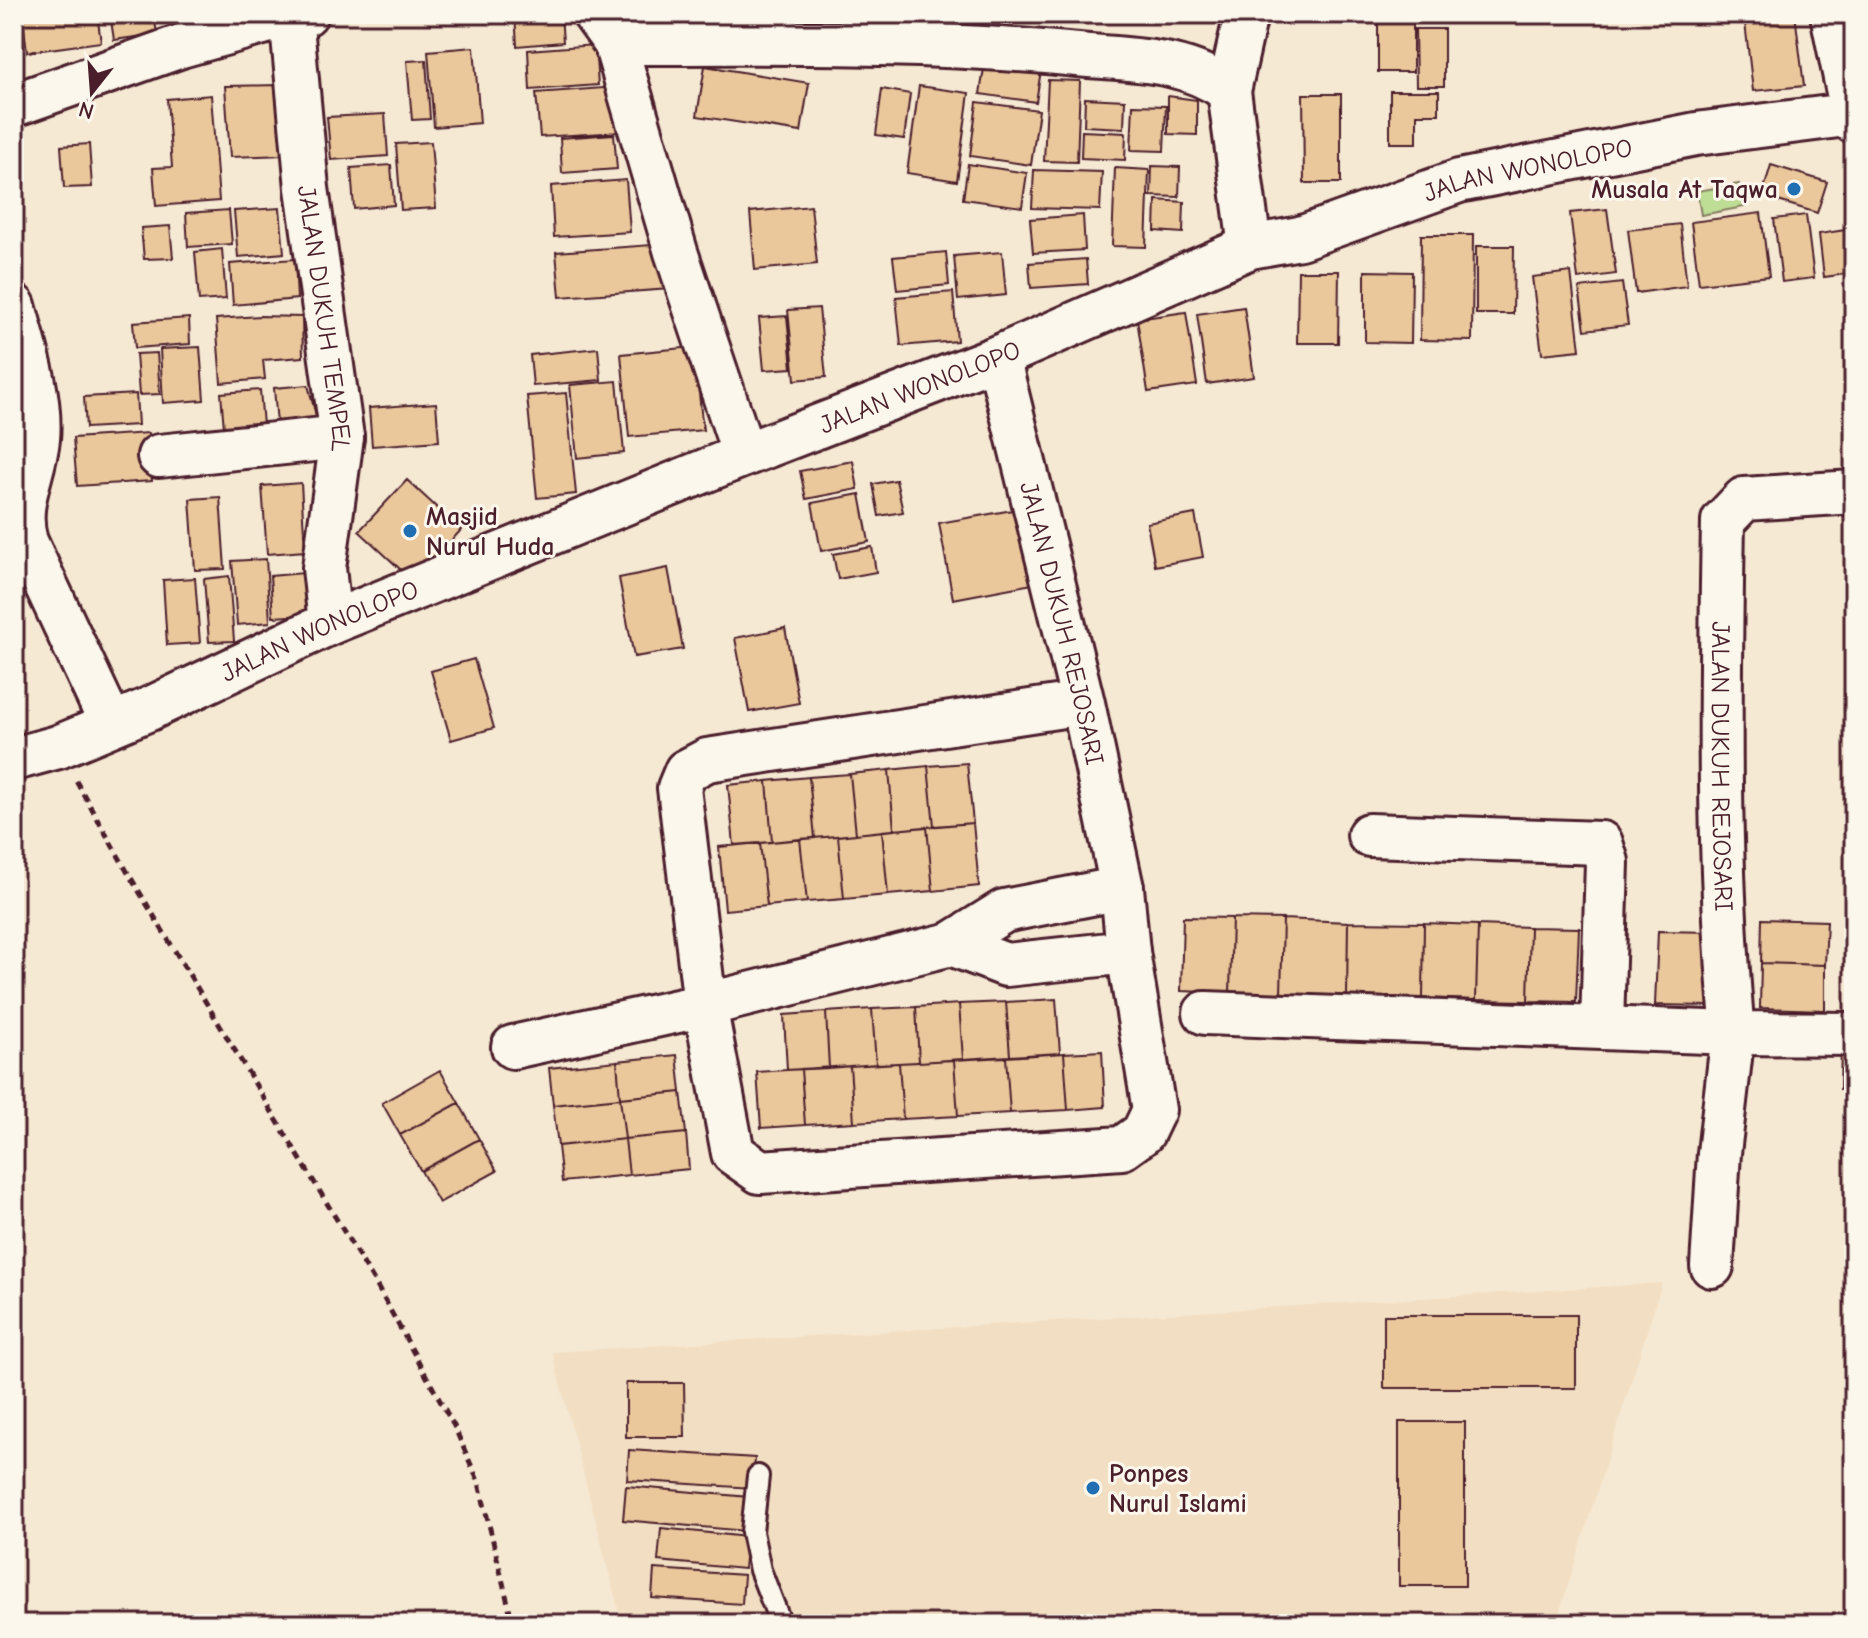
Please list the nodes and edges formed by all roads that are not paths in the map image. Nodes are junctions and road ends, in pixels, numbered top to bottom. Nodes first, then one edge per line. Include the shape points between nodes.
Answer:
1 (1246, 14) edge
2 (1832, 14) edge
3 (293, 15) edge
4 (605, 28) edge
5 (784, 28) edge
6 (990, 30) edge
7 (1229, 91) junction
8 (14, 105) edge
9 (1853, 116) edge
10 (1250, 247) junction
11 (14, 306) edge
12 (998, 357) junction
13 (342, 437) junction
14 (744, 455) junction
15 (159, 456) dead end
16 (1854, 492) edge
17 (330, 623) junction
18 (1083, 703) junction
19 (111, 724) junction
20 (14, 759) edge
21 (1369, 835) dead end
22 (1122, 888) junction
23 (951, 944) junction
24 (1128, 952) junction
25 (705, 1005) junction
26 (1205, 1013) dead end
27 (1602, 1026) junction
28 (1733, 1033) junction
29 (1854, 1034) edge
30 (513, 1047) dead end
31 (1712, 1266) dead end
32 (758, 1476) dead end
33 (781, 1624) edge

1 - 7 street
2 - 9 street
3 - 8 street, JALAN DUKUH TEMPEL via 181,46
3 - 13 street, JALAN DUKUH TEMPEL via 307,188
4 - 5 street
4 - 14 street
5 - 6 street
6 - 7 street via 1173,65 1210,77
7 - 10 street
9 - 10 street, JALAN WONOLOPO via 1696,134 1459,181 1300,238
10 - 12 street, JALAN WONOLOPO
11 - 19 street via 38,428 21,523
12 - 14 street, JALAN WONOLOPO
12 - 18 street, JALAN DUKUH REJOSARI
13 - 15 street
13 - 17 street, JALAN DUKUH TEMPEL via 324,568
14 - 17 street, JALAN WONOLOPO
16 - 28 street, JALAN DUKUH REJOSARI via 1744,499 1723,521 1722,912
17 - 19 street, JALAN WONOLOPO
18 - 22 street, JALAN DUKUH REJOSARI
18 - 25 street, JALAN DUKUH REJOSARI via 707,760 686,771 679,788
19 - 20 street, JALAN WONOLOPO
21 - 27 street via 1601,843 1607,862
22 - 23 street via 1004,911
22 - 24 street, JALAN DUKUH REJOSARI
23 - 24 street via 1006,965
23 - 25 street
24 - 25 street, JALAN DUKUH REJOSARI via 1154,1110 1143,1133 1122,1148 760,1172 733,1153
25 - 30 street
26 - 27 street
27 - 28 street
28 - 29 street
28 - 31 street, JALAN DUKUH REJOSARI
32 - 33 lane via 752,1532

